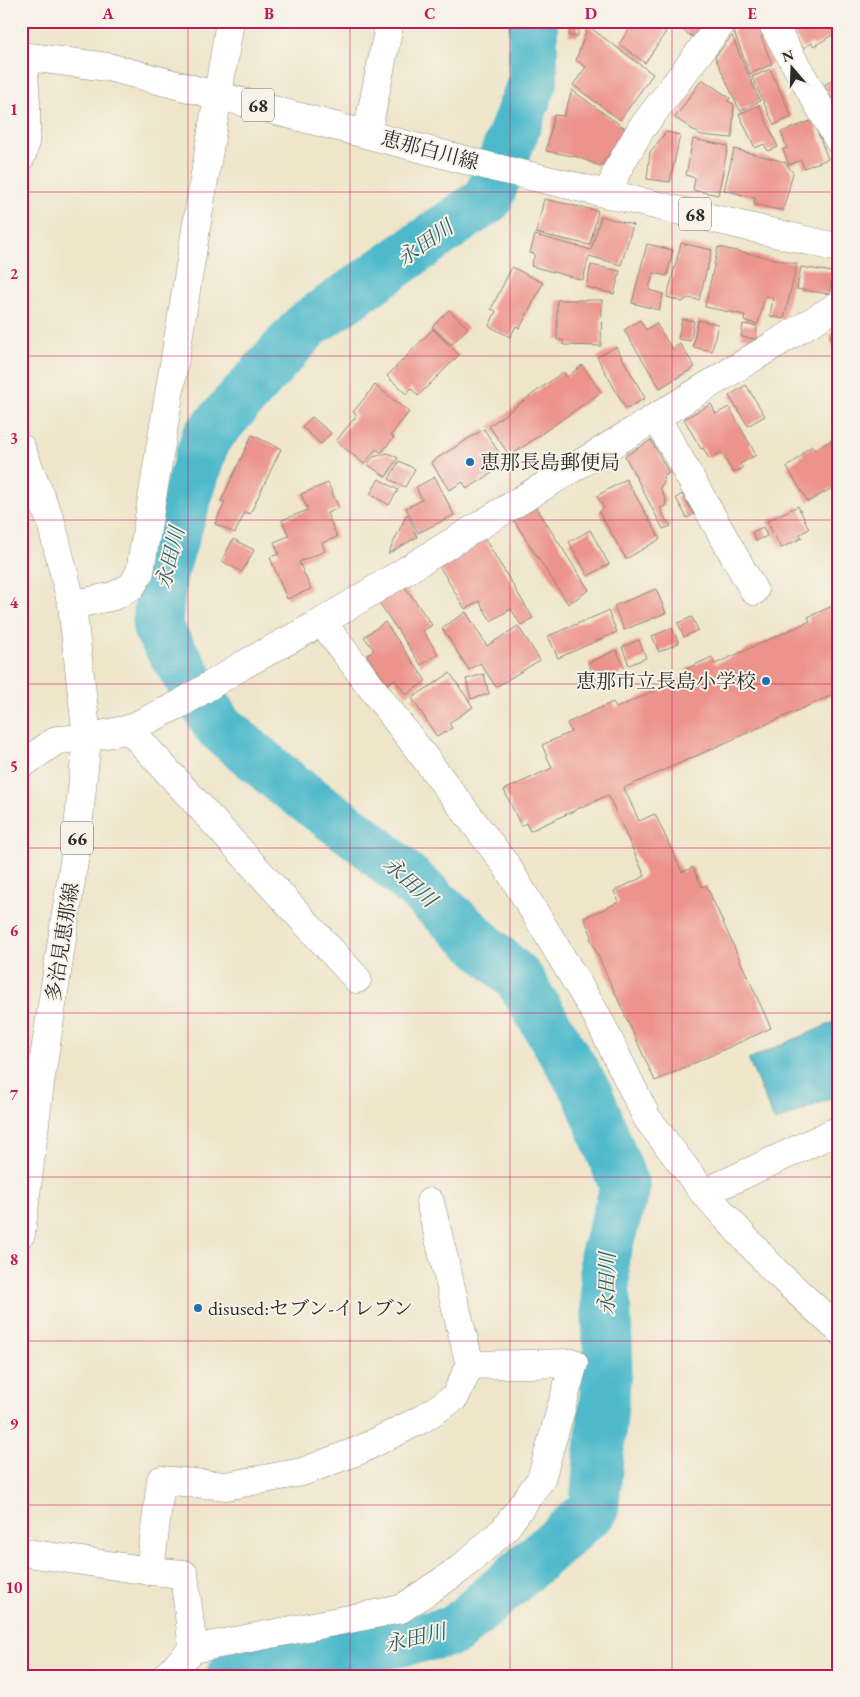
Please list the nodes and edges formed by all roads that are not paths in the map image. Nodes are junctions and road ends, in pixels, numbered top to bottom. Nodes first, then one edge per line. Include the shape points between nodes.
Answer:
1 (230, 21) edge
2 (390, 21) edge
3 (723, 21) edge
4 (772, 21) edge
5 (22, 56) edge
6 (219, 95) junction
7 (367, 134) junction
8 (839, 141) edge
9 (21, 157) edge
10 (610, 194) junction
11 (839, 248) edge
12 (839, 305) edge
13 (656, 417) junction
14 (21, 448) edge
15 (754, 591) dead end
16 (72, 605) junction
17 (322, 622) junction
18 (129, 729) junction
19 (87, 738) junction
20 (21, 765) edge
21 (357, 979) dead end
22 (839, 1130) edge
23 (704, 1192) junction
24 (430, 1202) dead end
25 (21, 1234) edge
26 (839, 1330) edge
27 (470, 1365) junction
28 (21, 1552) edge
29 (150, 1571) junction
30 (193, 1649) junction
31 (166, 1676) edge

1 - 6 street
2 - 7 street
3 - 10 street via 641,129 616,172
4 - 8 street
5 - 6 street, 恵那白川線 / 68 via 108,66
5 - 9 street via 26,133
6 - 7 street, 恵那白川線 / 68
6 - 16 street via 140,572 132,586 114,596
7 - 10 street, 恵那白川線 / 68
10 - 11 street, 恵那白川線 / 68
12 - 13 street
13 - 15 street
13 - 17 street
14 - 16 street, 多治見恵那線 / 66 via 51,522
16 - 19 street, 多治見恵那線 / 66
17 - 18 street via 180,704
17 - 23 street via 506,865 597,1016 647,1118
18 - 19 street
18 - 21 street
19 - 20 street via 57,740
19 - 25 street, 多治見恵那線 / 66 via 76,848
22 - 23 street
23 - 26 street via 775,1271
24 - 27 street
27 - 29 street via 455,1397 422,1419 360,1450 302,1472 226,1486 161,1480
27 - 30 street via 574,1364 541,1479 504,1530 460,1569 401,1609
28 - 29 street
29 - 30 street via 184,1574
30 - 31 street

